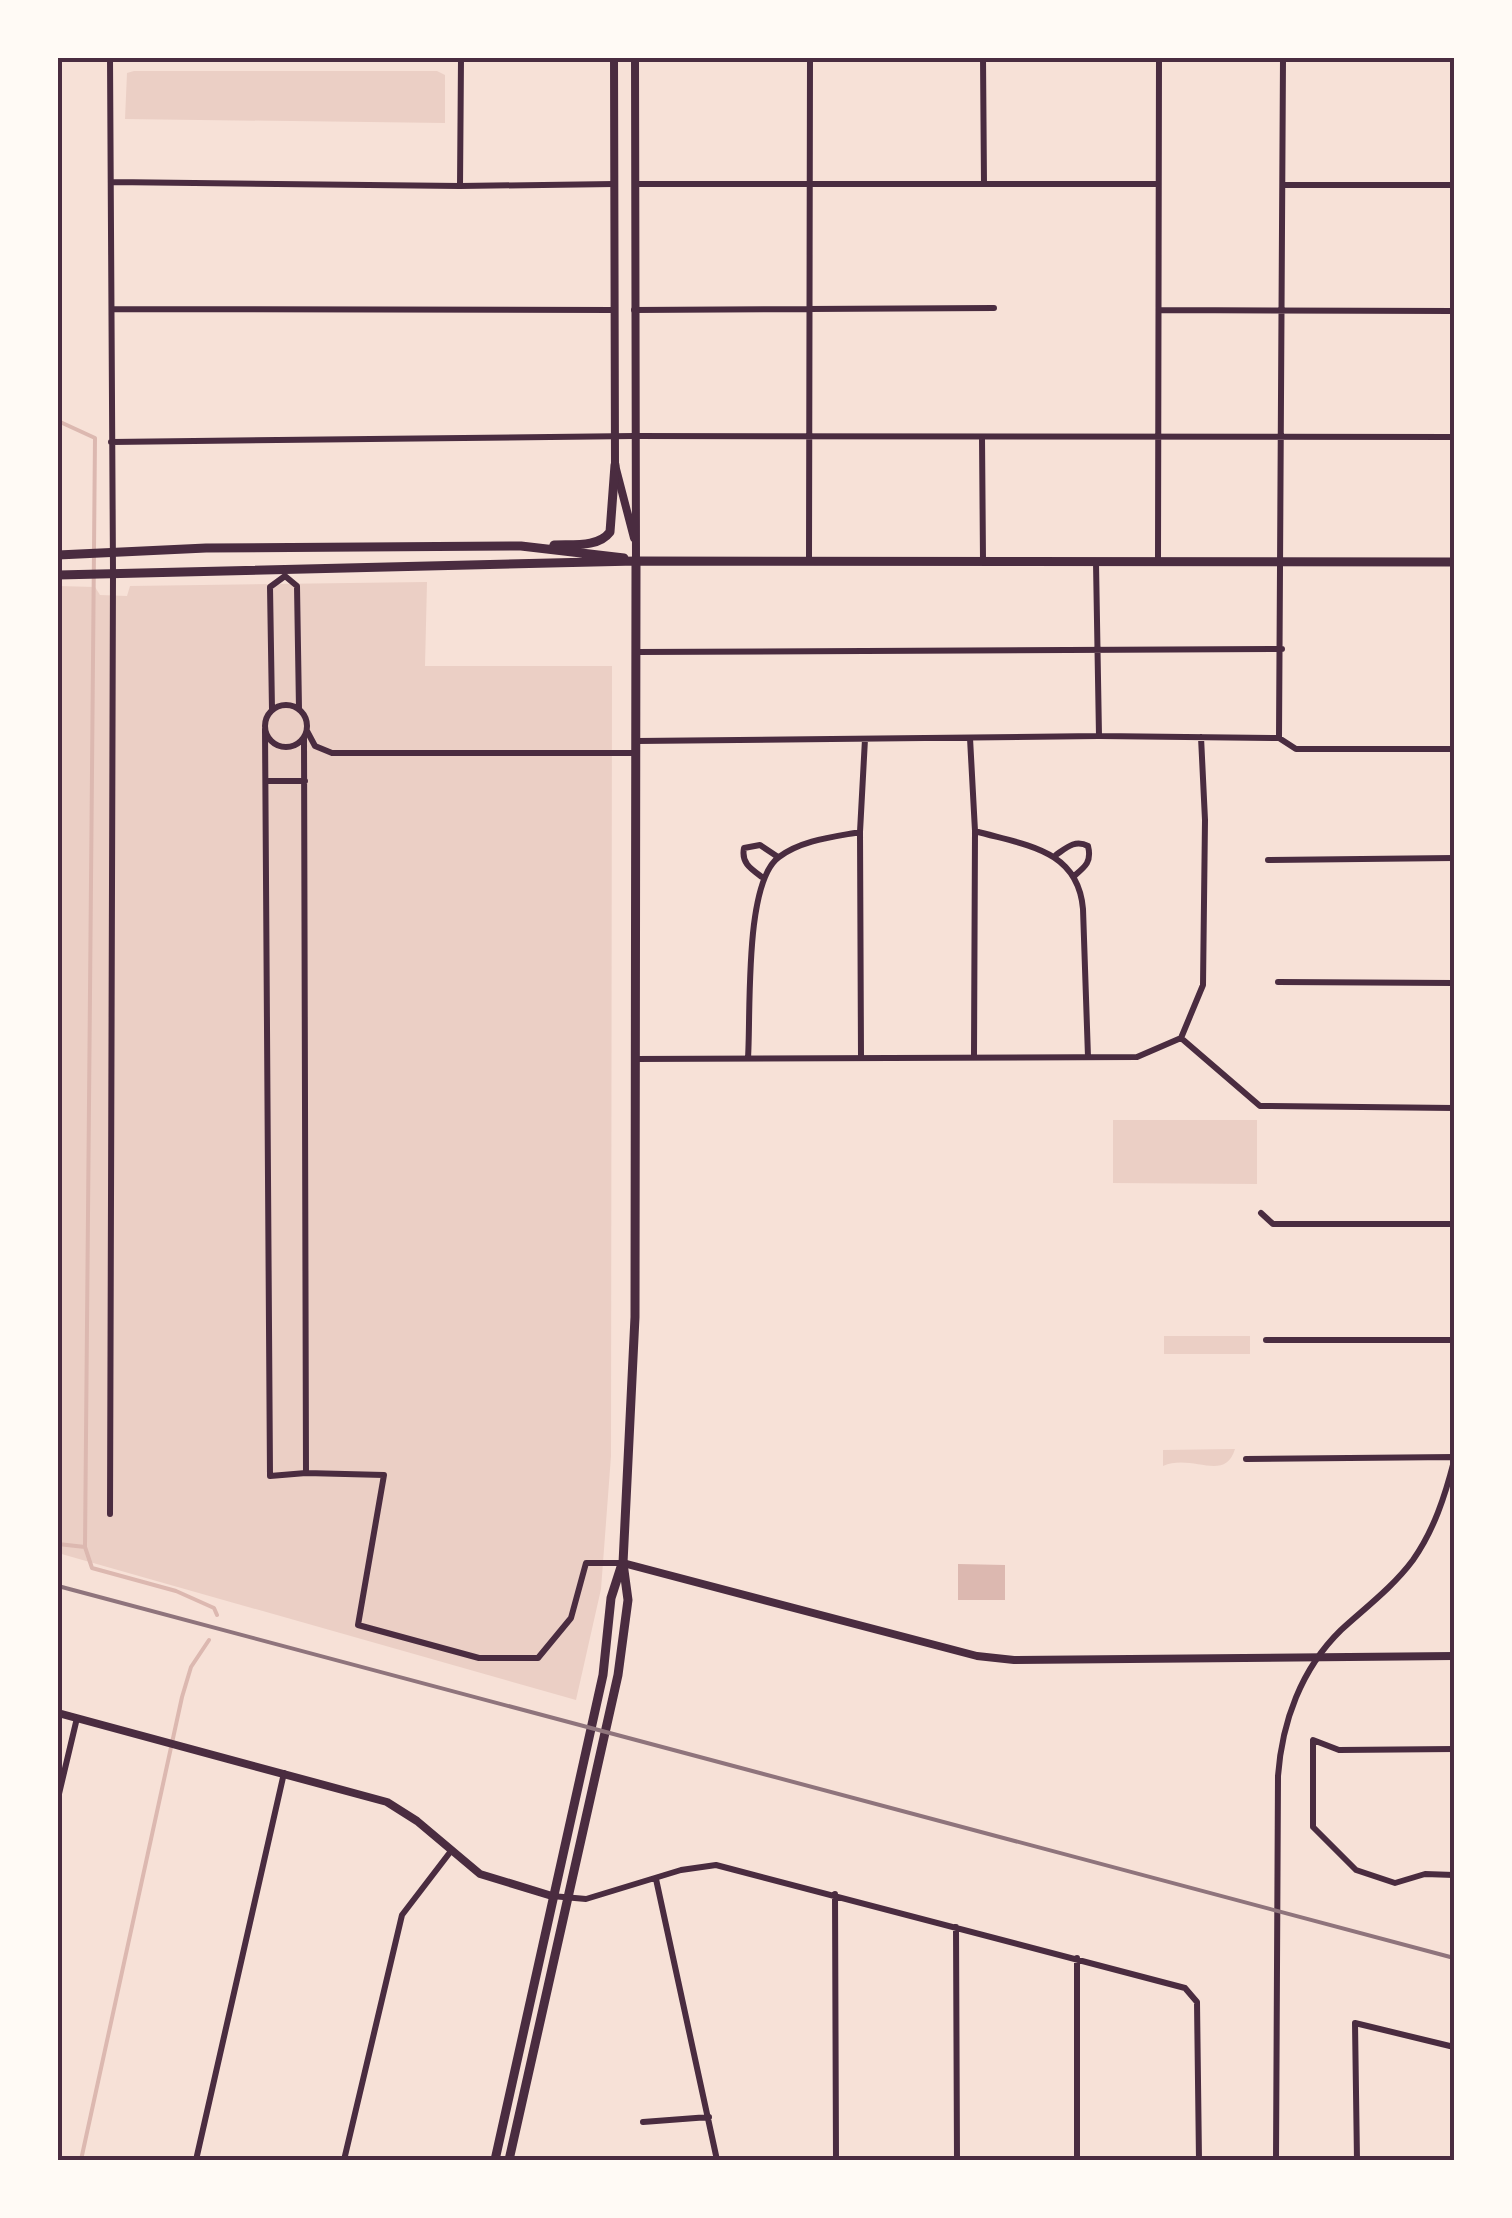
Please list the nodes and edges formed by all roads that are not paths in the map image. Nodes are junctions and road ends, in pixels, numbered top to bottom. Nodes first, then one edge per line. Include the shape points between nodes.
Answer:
1 (110, 58) edge
2 (290, 58) edge
3 (461, 58) edge
4 (614, 58) edge
5 (635, 58) edge
6 (810, 58) edge
7 (965, 58) edge
8 (983, 58) edge
9 (1030, 58) edge
10 (1159, 58) edge
11 (1282, 58) edge
12 (1423, 58) edge
13 (1447, 58) edge
14 (1454, 58) edge
15 (112, 182) junction
16 (810, 183) junction
17 (614, 184) junction
18 (635, 184) junction
19 (984, 184) junction
20 (1157, 184) junction
21 (1283, 185) junction
22 (1454, 185) edge
23 (460, 186) junction
24 (994, 308) dead end
25 (112, 310) junction
26 (614, 310) junction
27 (634, 310) junction
28 (810, 310) junction
29 (1159, 310) junction
30 (1283, 310) junction
31 (1454, 310) edge
32 (614, 436) junction
33 (634, 436) junction
34 (810, 436) junction
35 (1158, 436) junction
36 (1283, 436) junction
37 (982, 437) junction
38 (1454, 437) edge
39 (110, 442) junction
40 (615, 465) junction
41 (635, 542) junction
42 (522, 546) junction
43 (284, 548) junction
44 (112, 552) junction
45 (58, 555) edge
46 (983, 560) junction
47 (636, 561) junction
48 (808, 561) junction
49 (1283, 561) junction
50 (1096, 562) junction
51 (1158, 562) junction
52 (1454, 562) edge
53 (113, 572) junction
54 (284, 573) junction
55 (58, 574) edge
56 (1097, 649) junction
57 (1282, 649) junction
58 (636, 652) junction
59 (299, 709) junction
60 (272, 710) junction
61 (265, 729) junction
62 (306, 734) junction
63 (1098, 736) junction
64 (970, 738) junction
65 (1200, 738) junction
66 (1280, 738) junction
67 (865, 739) junction
68 (637, 741) junction
69 (1454, 749) edge
70 (636, 753) junction
71 (305, 780) junction
72 (266, 781) junction
73 (975, 831) junction
74 (860, 832) junction
75 (1056, 855) junction
76 (778, 857) junction
77 (1454, 858) edge
78 (1268, 860) dead end
79 (1074, 876) junction
80 (762, 877) junction
81 (1278, 982) dead end
82 (1454, 983) edge
83 (1181, 1038) junction
84 (974, 1056) junction
85 (1088, 1057) junction
86 (748, 1058) junction
87 (862, 1058) junction
88 (634, 1059) junction
89 (1454, 1108) edge
90 (1262, 1213) dead end
91 (1454, 1224) edge
92 (1266, 1340) dead end
93 (1454, 1340) edge
94 (1246, 1458) dead end
95 (1454, 1459) edge
96 (306, 1473) junction
97 (110, 1514) dead end
98 (623, 1563) junction
99 (1319, 1656) junction
100 (1454, 1656) edge
101 (58, 1713) edge
102 (77, 1718) junction
103 (1454, 1749) edge
104 (284, 1774) junction
105 (58, 1798) edge
106 (451, 1851) junction
107 (1454, 1875) edge
108 (656, 1879) junction
109 (835, 1894) junction
110 (552, 1896) junction
111 (569, 1898) junction
112 (956, 1926) junction
113 (1076, 1958) junction
114 (1454, 2047) edge
115 (709, 2118) junction
116 (643, 2122) dead end
117 (196, 2160) edge
118 (344, 2160) edge
119 (495, 2160) edge
120 (508, 2160) edge
121 (717, 2160) edge
122 (836, 2160) edge
123 (957, 2160) edge
124 (1077, 2160) edge
125 (1199, 2160) edge
126 (1276, 2160) edge
127 (1357, 2160) edge

1 - 2 street
1 - 15 street
2 - 3 street
3 - 4 street
3 - 23 street
4 - 5 street
4 - 17 street
5 - 6 street
5 - 18 street
6 - 7 street
6 - 16 street
8 - 19 street
9 - 10 street
10 - 11 street
10 - 20 street
11 - 12 street
11 - 21 street
13 - 14 street
15 - 23 street
15 - 25 street
16 - 18 street
16 - 19 street
16 - 28 street
17 - 23 street
17 - 26 street
18 - 27 street
19 - 20 street
20 - 29 street
21 - 22 street
21 - 30 street
24 - 28 street
25 - 26 street
25 - 39 street
26 - 32 street
27 - 28 street
27 - 33 street
28 - 34 street
29 - 30 street
29 - 35 street
30 - 31 street
30 - 36 street
32 - 33 street
32 - 39 street
32 - 40 street
33 - 34 street
33 - 41 street
34 - 37 street
34 - 48 street
35 - 36 street
35 - 37 street
35 - 51 street
36 - 38 street
36 - 49 street
37 - 46 street
39 - 44 street
40 - 41 street
40 - 42 main road via 606,539
41 - 47 street
42 - 43 main road
42 - 47 main road
43 - 44 main road
43 - 54 street
44 - 45 main road
44 - 53 street
46 - 48 main road
46 - 50 main road
47 - 48 main road
47 - 54 main road
47 - 58 main road
49 - 51 main road
49 - 52 main road
49 - 57 street
50 - 51 main road
50 - 56 street
53 - 54 main road
53 - 55 main road
53 - 97 street
54 - 59 street via 298,586
54 - 60 street via 270,586
56 - 57 street
56 - 58 street
56 - 63 street
57 - 66 street
58 - 68 main road
59 - 60 street
59 - 62 street
60 - 61 street
61 - 62 street via 272,742 286,747
61 - 72 street
62 - 70 street via 332,753
62 - 71 street
63 - 64 street
63 - 65 street
64 - 67 street
64 - 73 street
65 - 66 street
65 - 83 street via 1203,985
66 - 69 street via 1296,749
67 - 68 street
67 - 74 street
68 - 70 main road
70 - 88 main road
71 - 72 street
71 - 96 street
72 - 96 street via 270,1476
73 - 75 street
73 - 84 street
74 - 76 street via 810,842
74 - 87 street
75 - 79 street
75 - 79 street via 1072,844 1088,846 1087,866
76 - 80 street
76 - 80 street via 760,845 744,848 748,867
77 - 78 street
79 - 85 street via 1082,891
80 - 86 street via 754,912
81 - 82 street
83 - 85 street via 1137,1057
83 - 89 street via 1260,1106
84 - 85 street
84 - 87 street
86 - 87 street
86 - 88 street
88 - 98 main road via 635,1316
90 - 91 street via 1273,1224
92 - 93 street
94 - 95 street
95 - 99 street via 1436,1518 1411,1563
96 - 98 street via 384,1475 358,1625 479,1658 538,1658 571,1618 586,1563
98 - 99 street via 977,1656
98 - 110 main road
98 - 111 main road via 628,1600 618,1675
99 - 100 street
99 - 126 street via 1284,1730 1278,1776
101 - 102 street
102 - 104 street
102 - 105 street
103 - 107 street via 1338,1750 1313,1740 1313,1827 1356,1870 1395,1883
104 - 106 street via 387,1802
104 - 117 street
106 - 110 street via 486,1877
106 - 118 street via 402,1915
108 - 109 street via 716,1866
108 - 111 street
108 - 115 street
109 - 112 street
109 - 122 street
110 - 111 street
110 - 119 main road
111 - 120 main road
112 - 113 street
112 - 123 street
113 - 124 street
113 - 125 street via 1191,1992 1197,2002
114 - 127 street via 1355,2023
115 - 116 street
115 - 121 street

